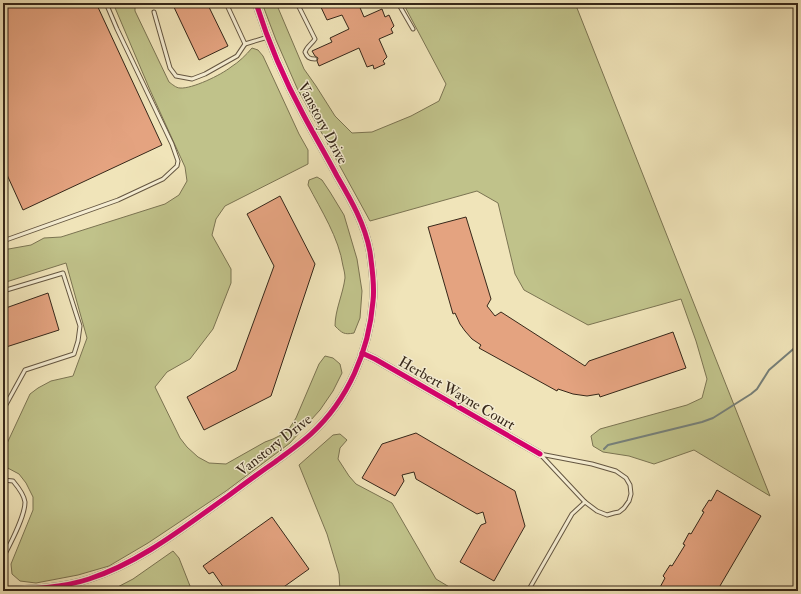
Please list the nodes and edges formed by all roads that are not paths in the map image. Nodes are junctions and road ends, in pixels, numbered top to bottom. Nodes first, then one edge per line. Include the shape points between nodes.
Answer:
1 (106, 3) edge
2 (226, 3) edge
3 (256, 3) edge
4 (297, 3) edge
5 (398, 3) edge
6 (154, 12) dead end
7 (413, 29) dead end
8 (268, 37) junction
9 (245, 44) junction
10 (315, 59) dead end
11 (3, 241) edge
12 (3, 292) edge
13 (362, 353) junction
14 (3, 410) edge
15 (540, 454) junction
16 (3, 480) edge
17 (3, 493) edge
18 (3, 498) edge
19 (585, 502) junction
20 (3, 558) edge
21 (3, 590) edge
22 (528, 591) edge

1 - 11 lane via 172,144 178,161 177,166 163,179 118,200
2 - 9 lane
3 - 8 street, Vanstory Drive
4 - 10 lane via 315,39 305,52 310,59
5 - 7 lane
6 - 9 lane via 170,68 176,76 192,79 205,74 237,56
8 - 9 lane
8 - 13 street, Vanstory Drive via 302,112 361,220 369,249 374,286 371,318
12 - 14 lane via 63,273 80,326 74,354 25,370
13 - 15 street, Herbert Wayne Court
13 - 21 street, Vanstory Drive via 356,371 341,398 310,435 162,542 125,564 89,579 64,585
15 - 19 lane
15 - 19 lane via 616,471 626,478 630,485 629,501 619,512 607,515
16 - 20 lane via 13,481 25,501 24,512
17 - 18 lane
19 - 22 lane via 572,514

